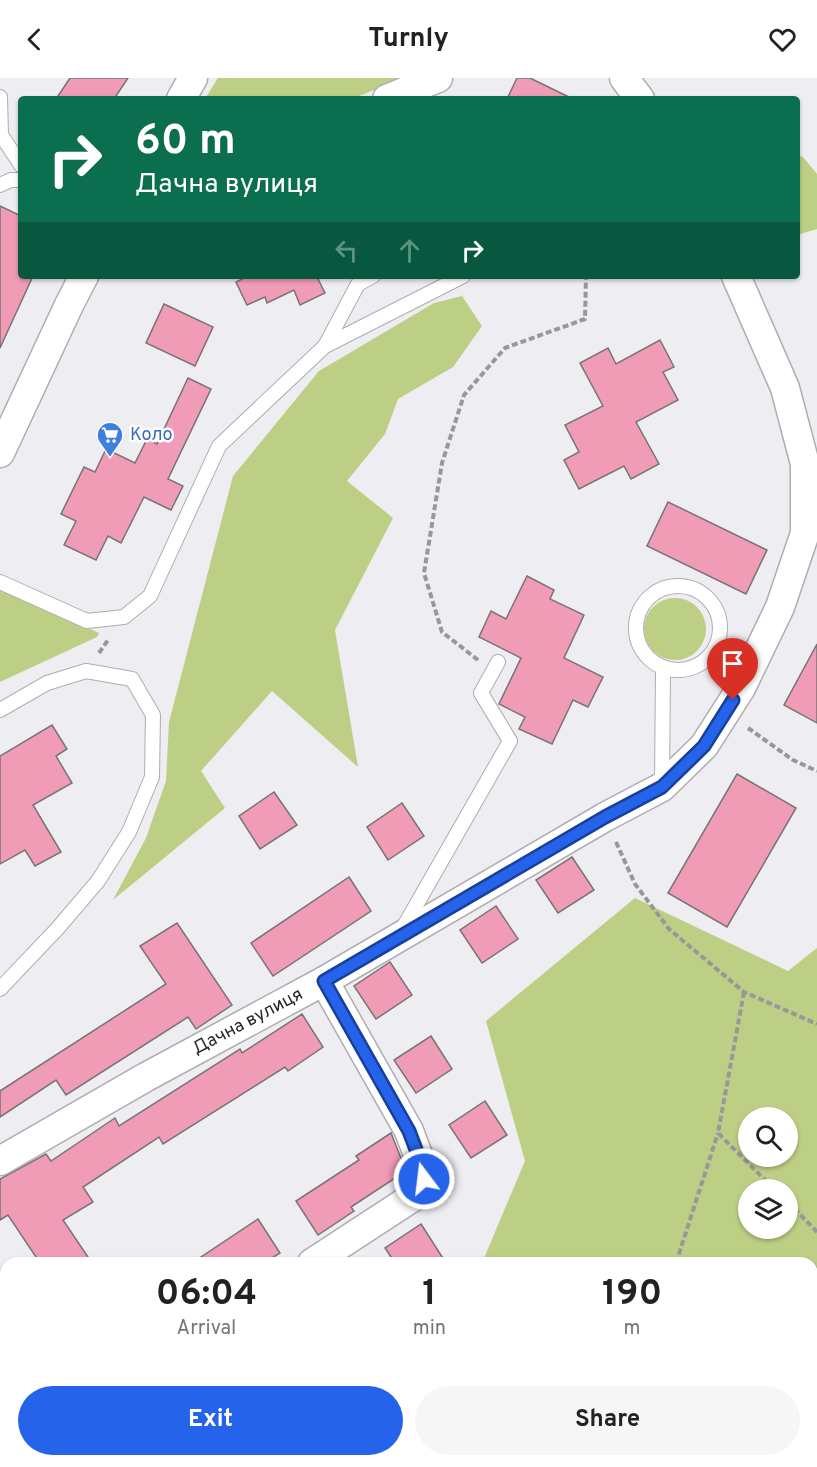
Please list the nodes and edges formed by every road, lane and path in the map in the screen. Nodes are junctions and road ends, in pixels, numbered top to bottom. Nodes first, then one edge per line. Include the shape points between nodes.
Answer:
1 (192, 78) edge
2 (438, 78) edge
3 (624, 78) edge
4 (402, 89) edge
5 (183, 96) edge
6 (638, 96) edge
7 (0, 97) edge
8 (18, 160) edge
9 (18, 180) edge
10 (0, 185) edge
11 (82, 279) edge
12 (367, 279) edge
13 (457, 279) edge
14 (586, 279) edge
15 (737, 279) edge
16 (326, 346) junction
17 (0, 453) edge
18 (0, 582) edge
19 (124, 617) junction
20 (495, 667) joint
21 (663, 668) junction
22 (86, 671) junction
23 (0, 711) edge
24 (725, 712) junction
25 (817, 771) edge
26 (662, 787) junction
27 (605, 817) junction
28 (398, 938) junction
29 (324, 981) junction
30 (0, 989) edge
31 (744, 992) junction
32 (817, 1024) edge
33 (718, 1132) junction
34 (0, 1161) edge
35 (764, 1179) edge
36 (798, 1212) edge
37 (817, 1232) edge
38 (321, 1257) edge
39 (678, 1257) edge

1 - 5 street
2 - 4 street
3 - 6 street
7 - 8 lane via 1,135
9 - 10 lane
11 - 17 street
12 - 16 lane via 358,284
13 - 16 lane
14 - 20 path via 585,319 505,348 464,395 442,463 424,573 442,632
15 - 24 street, Дачна вулиця via 785,388 797,431 805,464 804,533 780,607 741,688
16 - 19 lane via 219,446 150,596
18 - 19 lane via 87,621
19 - 22 path
20 - 28 lane via 481,693 510,741
21 - 21 lane via 691,668 703,662 719,640 721,626 711,600 687,586 659,590 639,610 637,638 651,661
21 - 26 lane
22 - 23 lane via 47,683
22 - 30 lane via 132,679 153,715 152,777 129,832 98,881
24 - 25 path via 793,760
24 - 26 street, Дачна вулиця via 704,746
26 - 27 street, Дачна вулиця
27 - 28 street, Дачна вулиця
27 - 31 path via 635,884 669,929
28 - 29 street, Дачна вулиця
29 - 34 street, Дачна вулиця
29 - 38 street via 409,1131 424,1179 414,1197
31 - 32 path
31 - 33 path
33 - 35 path
33 - 39 path
36 - 37 path

